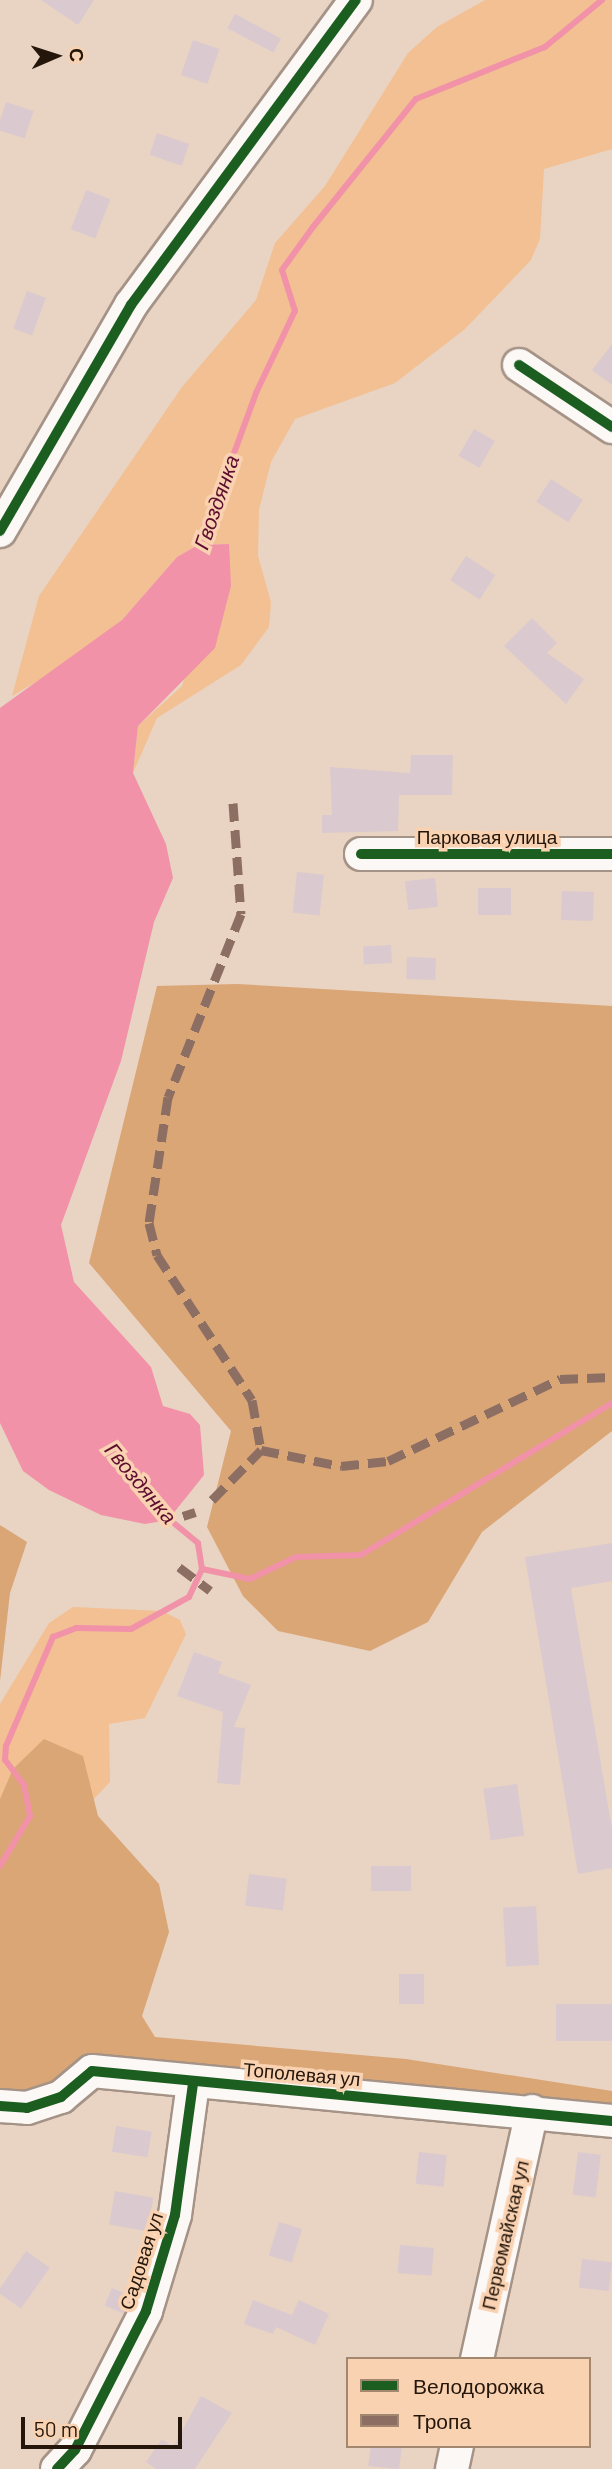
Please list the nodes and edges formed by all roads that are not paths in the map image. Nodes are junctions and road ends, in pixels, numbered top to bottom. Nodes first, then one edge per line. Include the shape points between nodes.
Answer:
1 (356, 0) edge
2 (519, 365) dead end
3 (612, 427) edge
4 (0, 531) edge
5 (361, 854) dead end
6 (612, 854) edge
7 (193, 2084) junction
8 (0, 2106) edge
9 (532, 2111) junction
10 (612, 2121) edge
11 (477, 2357) edge
12 (457, 2448) edge
13 (57, 2469) edge
14 (452, 2469) edge

1 - 4 street via 131,305
2 - 3 street
5 - 6 street, Парковая улица
7 - 8 street, Тополевая ул via 92,2071 61,2097 27,2108
7 - 9 street, Тополевая ул
7 - 13 street, Садовая ул via 175,2215 146,2311 75,2450
9 - 10 street, Тополевая ул
9 - 11 street, Первомайская ул
12 - 14 street

